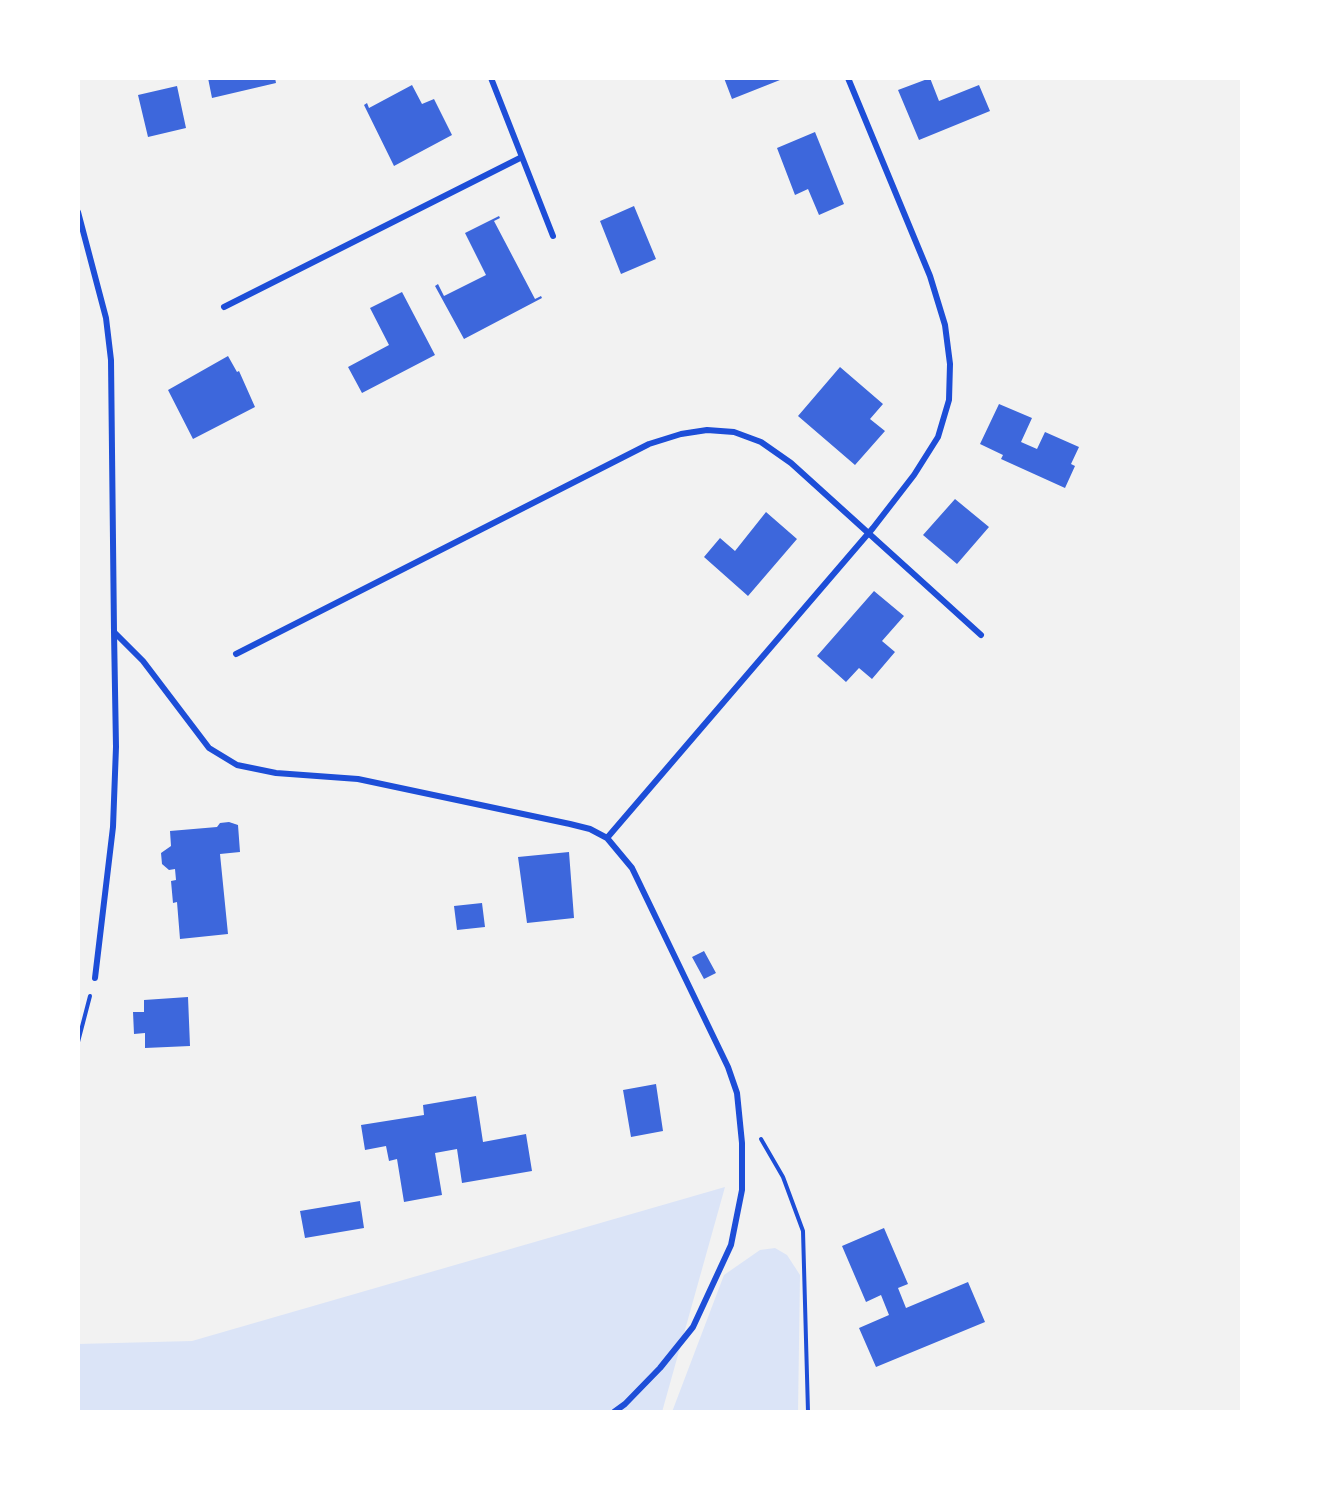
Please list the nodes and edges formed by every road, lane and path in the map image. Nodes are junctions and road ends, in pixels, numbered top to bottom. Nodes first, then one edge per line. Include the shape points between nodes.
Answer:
1 (491, 78) edge
2 (848, 78) edge
3 (522, 157) junction
4 (78, 212) edge
5 (553, 236) dead end
6 (224, 307) dead end
7 (868, 533) junction
8 (114, 632) junction
9 (981, 635) dead end
10 (236, 654) dead end
11 (607, 838) junction
12 (95, 978) joint
13 (78, 1042) edge
14 (759, 1135) dead end
15 (614, 1412) edge
16 (808, 1412) edge

1 - 3 street
2 - 7 street via 930,276 945,325 950,364 949,400 938,437 914,476
3 - 5 street
3 - 6 street
4 - 8 street via 106,318 111,360
7 - 9 street
7 - 10 street via 761,441 734,432 707,430 681,434 649,444
7 - 11 street
8 - 11 street via 143,661 209,748 237,765 276,773 358,779 570,824
8 - 12 street via 114,827
11 - 15 street via 632,868 728,1067 736,1093 742,1143 742,1190 731,1245 693,1327 660,1368
12 - 13 path
14 - 16 path via 783,1177 803,1232

